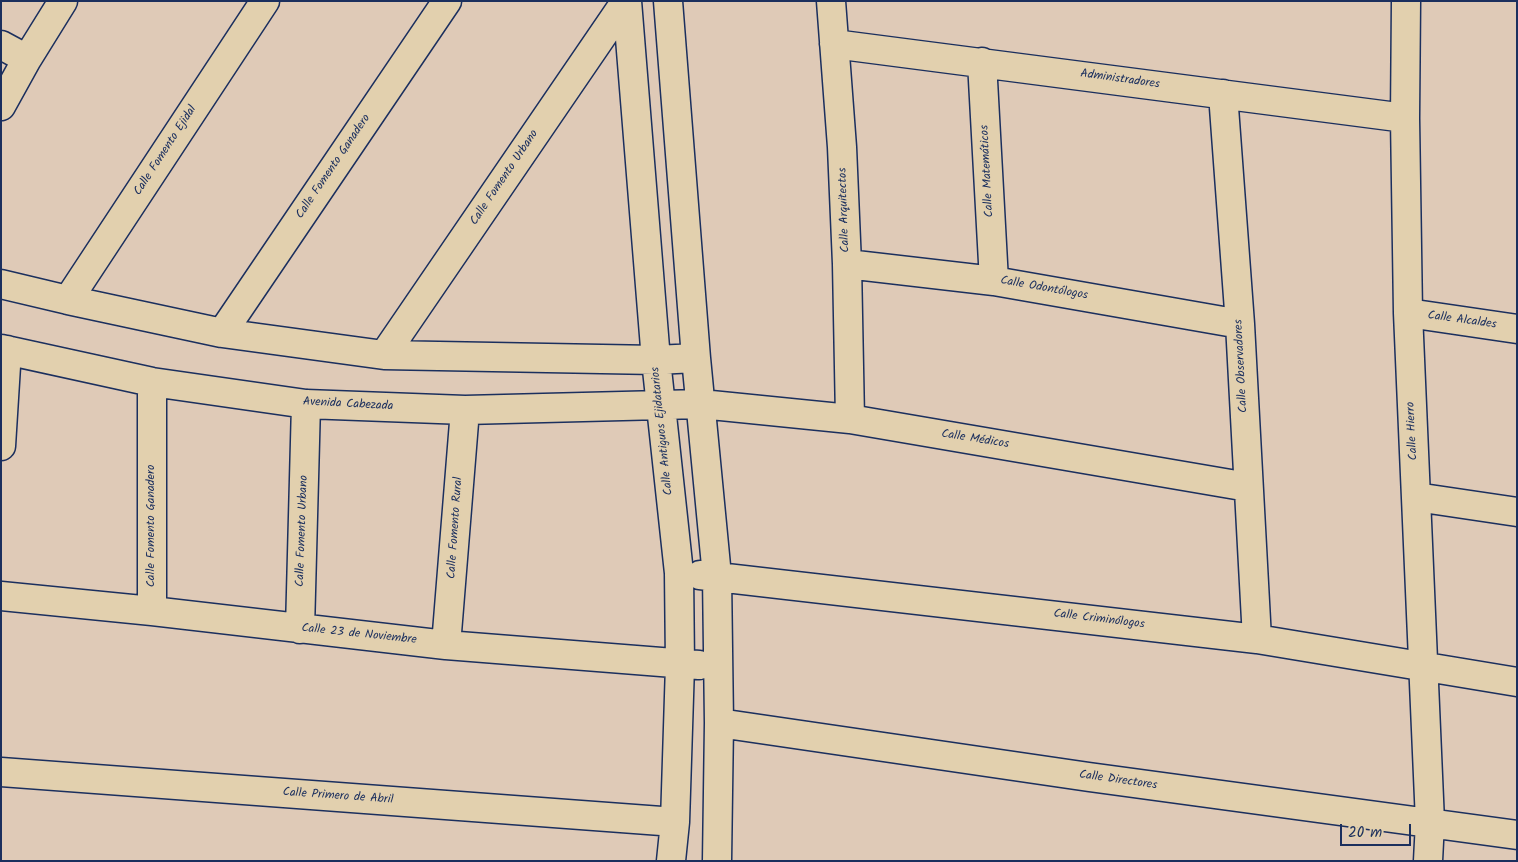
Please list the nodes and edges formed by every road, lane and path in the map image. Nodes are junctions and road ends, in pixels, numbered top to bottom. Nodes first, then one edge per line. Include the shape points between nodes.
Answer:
1 (63, 1) edge
2 (265, 1) edge
3 (447, 1) edge
4 (626, 1) edge
5 (668, 1) edge
6 (831, 1) edge
7 (1406, 1) edge
8 (834, 44) junction
9 (1, 45) edge
10 (27, 59) junction
11 (982, 62) junction
12 (1223, 94) junction
13 (1, 106) edge
14 (1405, 118) junction
15 (847, 264) junction
16 (994, 280) junction
17 (1, 284) edge
18 (68, 300) junction
19 (1408, 313) junction
20 (1240, 324) junction
21 (1517, 329) edge
22 (222, 333) junction
23 (4, 349) edge
24 (384, 355) junction
25 (696, 358) junction
26 (656, 360) junction
27 (152, 382) junction
28 (306, 404) junction
29 (700, 404) junction
30 (661, 406) junction
31 (465, 410) junction
32 (850, 419) junction
33 (1, 446) edge
34 (1248, 487) junction
35 (1416, 497) junction
36 (1517, 512) edge
37 (679, 573) junction
38 (717, 576) junction
39 (1, 596) edge
40 (152, 611) junction
41 (300, 629) junction
42 (1257, 639) junction
43 (446, 645) junction
44 (680, 665) junction
45 (717, 666) junction
46 (1423, 666) junction
47 (1517, 682) edge
48 (719, 723) junction
49 (1, 772) edge
50 (675, 822) junction
51 (1430, 822) junction
52 (1517, 835) edge
53 (671, 861) edge
54 (718, 861) edge
55 (1428, 861) edge

1 - 10 street
2 - 18 street, Calle Fomento Ejidal
3 - 22 street, Calle Fomento Ganadero
4 - 24 street, Calle Fomento Urbano
4 - 26 street, Calle Antiguos Ejidatarios
5 - 25 street
6 - 8 street, Calle Arquitectos
7 - 14 street, Calle Hierro
8 - 11 street, Administradores
8 - 15 street, Calle Arquitectos
9 - 10 street
10 - 13 street
11 - 12 street, Administradores
11 - 16 street, Calle Matemáticos
12 - 14 street, Administradores
12 - 20 street, Calle Observadores
14 - 19 street, Calle Hierro
15 - 16 street, Calle Odontólogos
15 - 32 street, Calle Arquitectos
16 - 20 street, Calle Odontólogos
17 - 18 street
18 - 22 street
19 - 21 street, Calle Alcaldes
19 - 35 street, Calle Hierro
20 - 34 street, Calle Observadores
22 - 24 street
23 - 27 street, Avenida Cabezada
23 - 33 street
24 - 26 street
25 - 26 street
25 - 29 street
26 - 30 street, Calle Antiguos Ejidatarios
27 - 28 street, Avenida Cabezada
27 - 40 street, Calle Fomento Ganadero
28 - 31 street, Avenida Cabezada
28 - 41 street, Calle Fomento Urbano
29 - 30 street, Avenida Cabezada
29 - 32 street, Calle Médicos
29 - 38 street
30 - 31 street, Avenida Cabezada
30 - 37 street, Calle Antiguos Ejidatarios
31 - 43 street, Calle Fomento Rural
32 - 34 street, Calle Médicos
34 - 42 street, Calle Observadores
35 - 36 street
35 - 46 street, Calle Hierro
37 - 38 street, Calle Criminólogos
37 - 44 street, Calle Antiguos Ejidatarios
38 - 42 street, Calle Criminólogos
38 - 45 street
39 - 40 street, Calle 23 de Noviembre
40 - 41 street, Calle 23 de Noviembre
41 - 43 street, Calle 23 de Noviembre
42 - 46 street, Calle Criminólogos
43 - 44 street, Calle 23 de Noviembre
44 - 45 street, Calle 23 de Noviembre
44 - 50 street, Calle Antiguos Ejidatarios
45 - 48 street
46 - 47 street, Calle Criminólogos
46 - 51 street, Calle Hierro
48 - 51 street, Calle Directores
48 - 54 street
49 - 50 street, Calle Primero de Abril
50 - 53 street, Calle Antiguos Ejidatarios
51 - 52 street, Calle Directores
51 - 55 street, Calle Hierro

